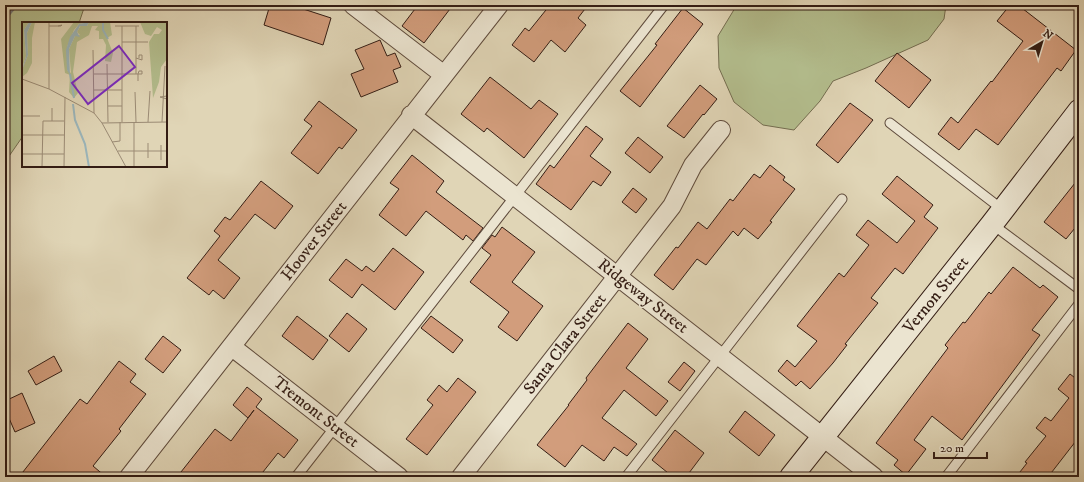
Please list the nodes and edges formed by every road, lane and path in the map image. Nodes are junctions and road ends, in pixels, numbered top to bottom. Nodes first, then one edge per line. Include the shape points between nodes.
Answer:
1 (353, 5) edge
2 (499, 5) edge
3 (664, 5) edge
4 (444, 75) junction
5 (1079, 111) edge
6 (411, 115) junction
7 (890, 123) dead end
8 (721, 130) dead end
9 (515, 196) junction
10 (842, 199) dead end
11 (998, 217) junction
12 (618, 276) junction
13 (1079, 289) edge
14 (1079, 304) edge
15 (232, 347) junction
16 (720, 356) junction
17 (335, 427) junction
18 (823, 436) junction
19 (129, 477) edge
20 (296, 477) edge
21 (399, 477) edge
22 (461, 477) edge
23 (626, 477) edge
24 (791, 477) edge
25 (874, 477) edge
26 (946, 477) edge

1 - 4 street
2 - 4 street, Hoover Street
3 - 9 lane
4 - 6 street, Hoover Street
5 - 11 street, Vernon Street
6 - 9 street, Ridgeway Street
6 - 15 street, Hoover Street
7 - 11 lane
8 - 12 street, Santa Clara Street via 693,165 672,206
9 - 12 street, Ridgeway Street
9 - 17 lane
10 - 16 lane
11 - 13 lane
11 - 18 street, Vernon Street
12 - 16 street, Ridgeway Street
12 - 22 street, Santa Clara Street
14 - 26 lane
15 - 17 street, Tremont Street
15 - 19 street, Hoover Street
16 - 18 street, Ridgeway Street
16 - 23 lane
17 - 20 lane
17 - 21 street, Tremont Street
18 - 24 street, Vernon Street
18 - 25 street, Ridgeway Street

